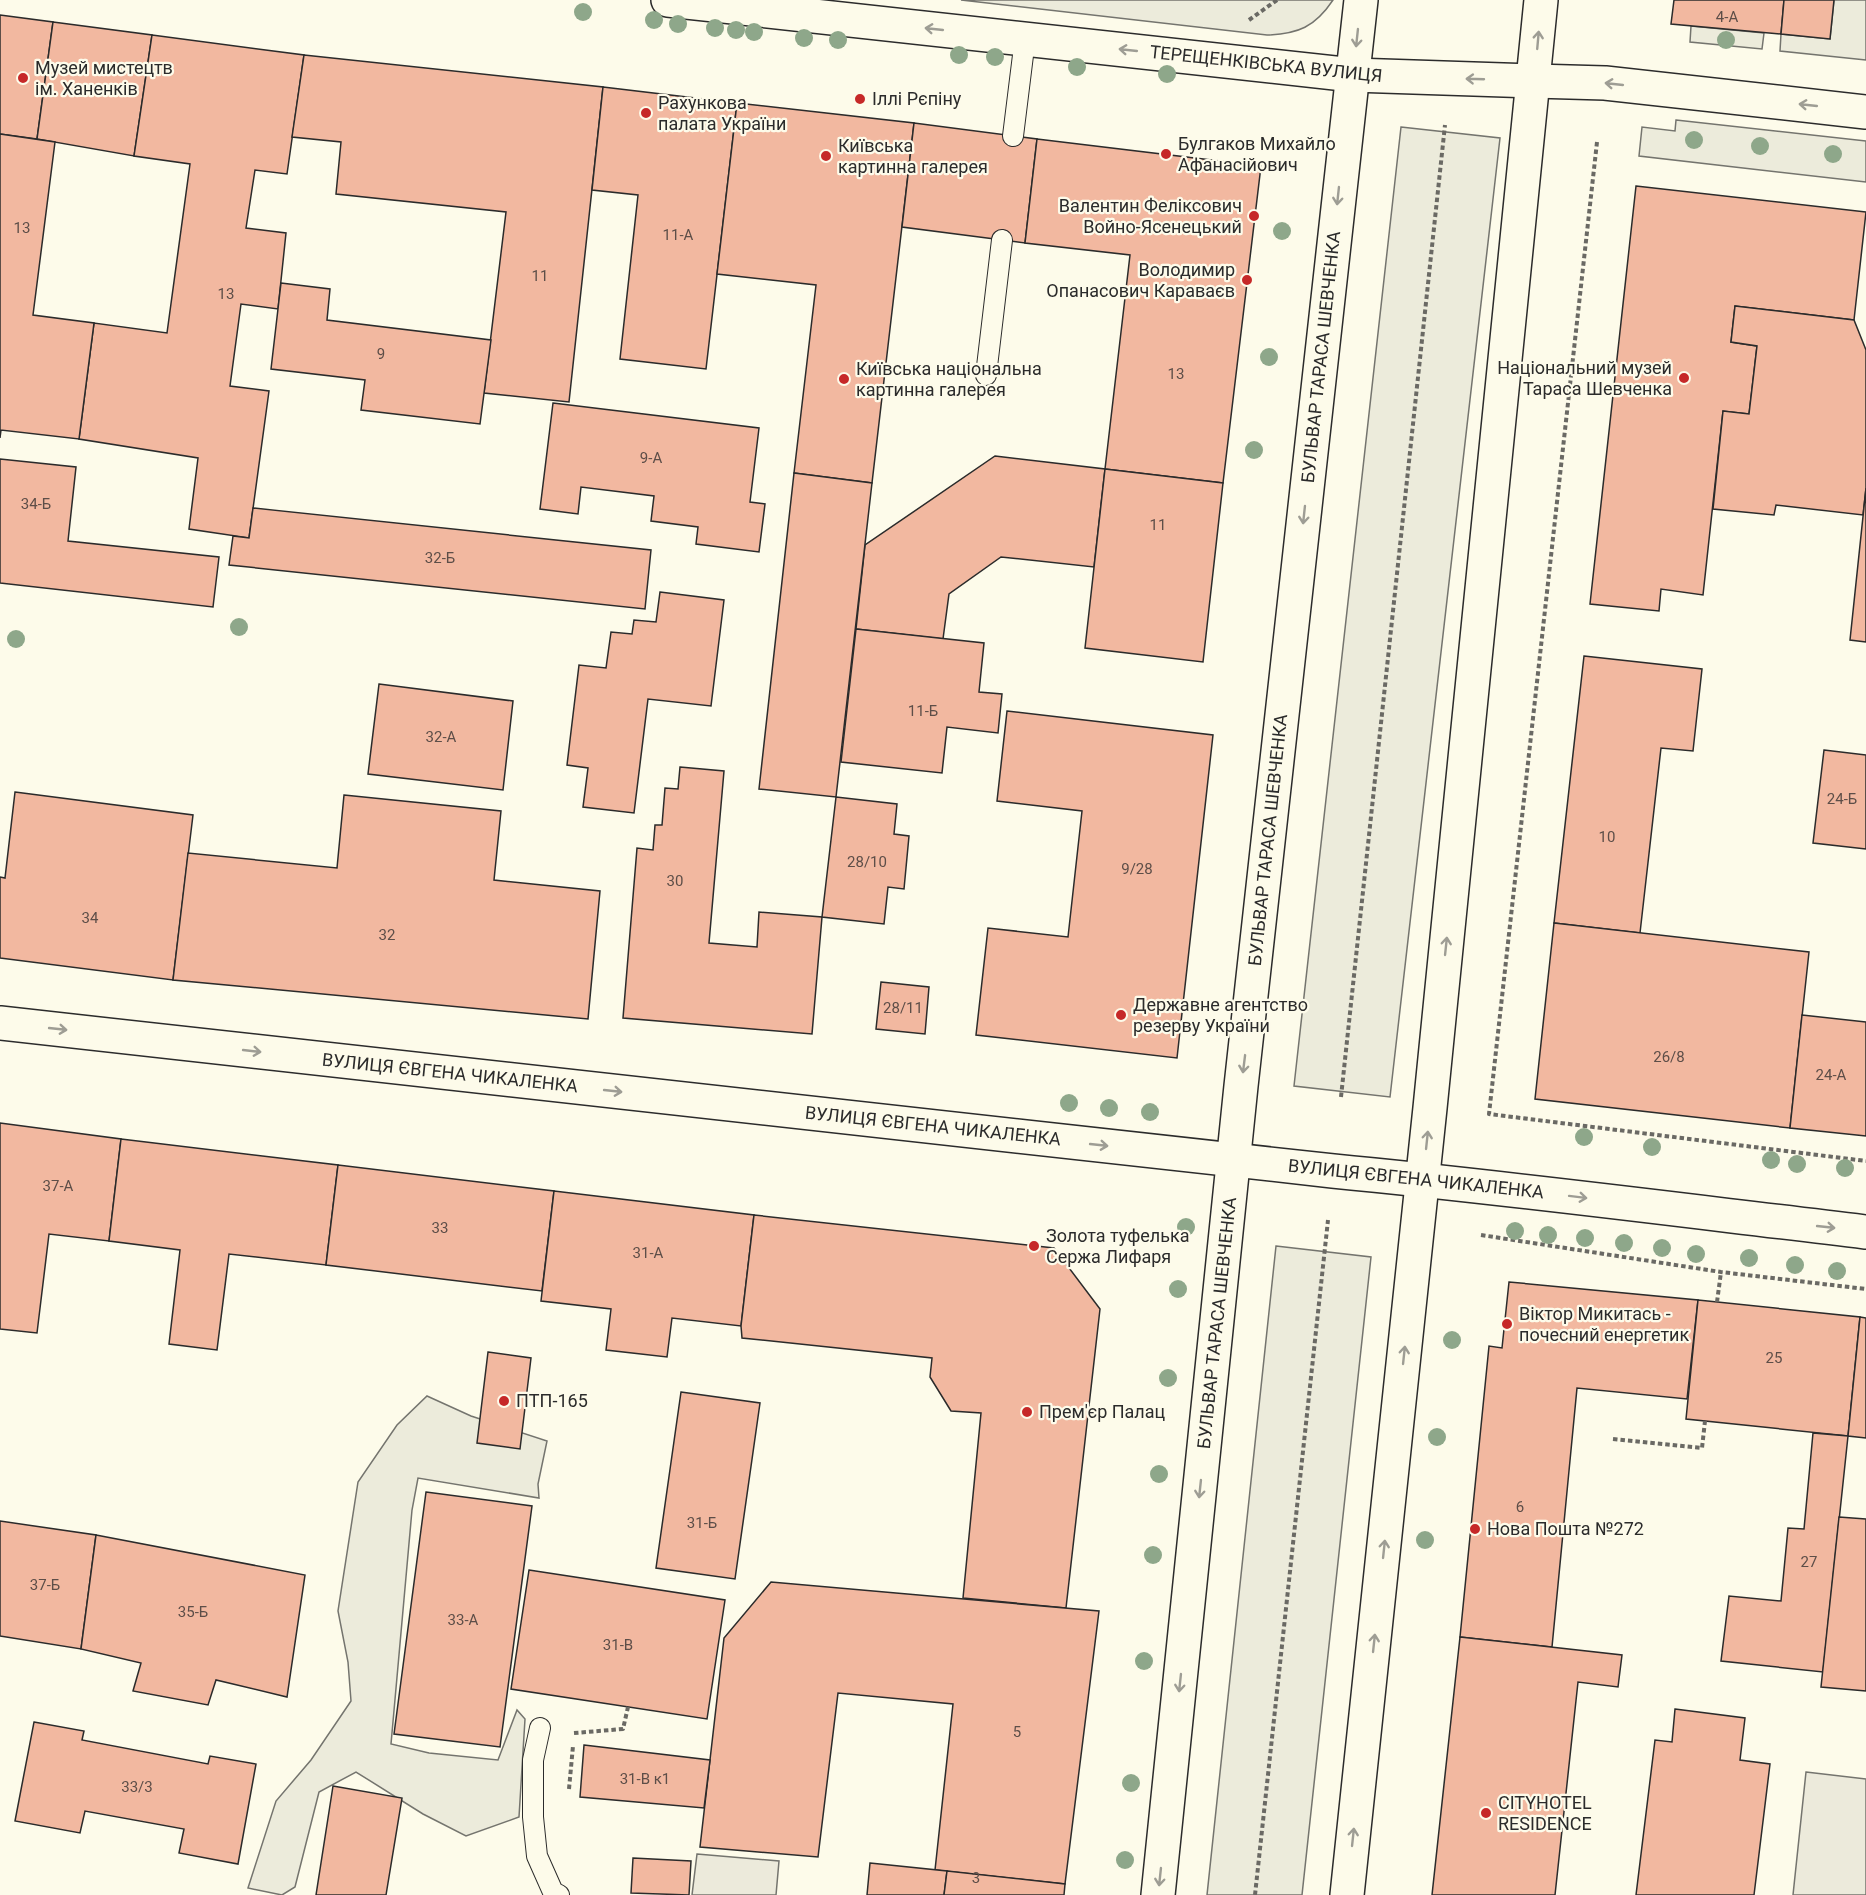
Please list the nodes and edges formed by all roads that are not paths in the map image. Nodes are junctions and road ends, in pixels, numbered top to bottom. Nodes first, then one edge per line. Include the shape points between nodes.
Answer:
1 (668, 0) edge
2 (1361, 0) edge
3 (1541, 0) edge
4 (1025, 39) junction
5 (1353, 75) junction
6 (1534, 81) junction
7 (1866, 112) edge
8 (1013, 136) dead end
9 (1002, 240) dead end
10 (986, 375) dead end
11 (0, 1023) edge
12 (1234, 1160) junction
13 (1422, 1179) junction
14 (1866, 1232) edge
15 (540, 1728) road end
16 (559, 1895) edge
17 (1158, 1895) edge
18 (1347, 1895) edge

4 -> 1 main road, ТЕРЕЩЕНКІВСЬКА ВУЛИЦЯ
2 -> 5 main road, БУЛЬВАР ТАРАСА ШЕВЧЕНКА
6 -> 3 main road
5 -> 4 main road, ТЕРЕЩЕНКІВСЬКА ВУЛИЦЯ
4 - 8 lane
6 -> 5 main road, ТЕРЕЩЕНКІВСЬКА ВУЛИЦЯ
5 -> 12 main road, БУЛЬВАР ТАРАСА ШЕВЧЕНКА
7 -> 6 main road, ТЕРЕЩЕНКІВСЬКА ВУЛИЦЯ via 1615,84
13 -> 6 main road
9 - 10 lane
11 -> 12 main road, ВУЛИЦЯ ЄВГЕНА ЧИКАЛЕНКА
12 - 13 main road, ВУЛИЦЯ ЄВГЕНА ЧИКАЛЕНКА
12 -> 17 main road, БУЛЬВАР ТАРАСА ШЕВЧЕНКА
13 -> 14 main road, ВУЛИЦЯ ЄВГЕНА ЧИКАЛЕНКА
18 -> 13 main road
15 - 16 lane via 533,1760 537,1856 553,1892

